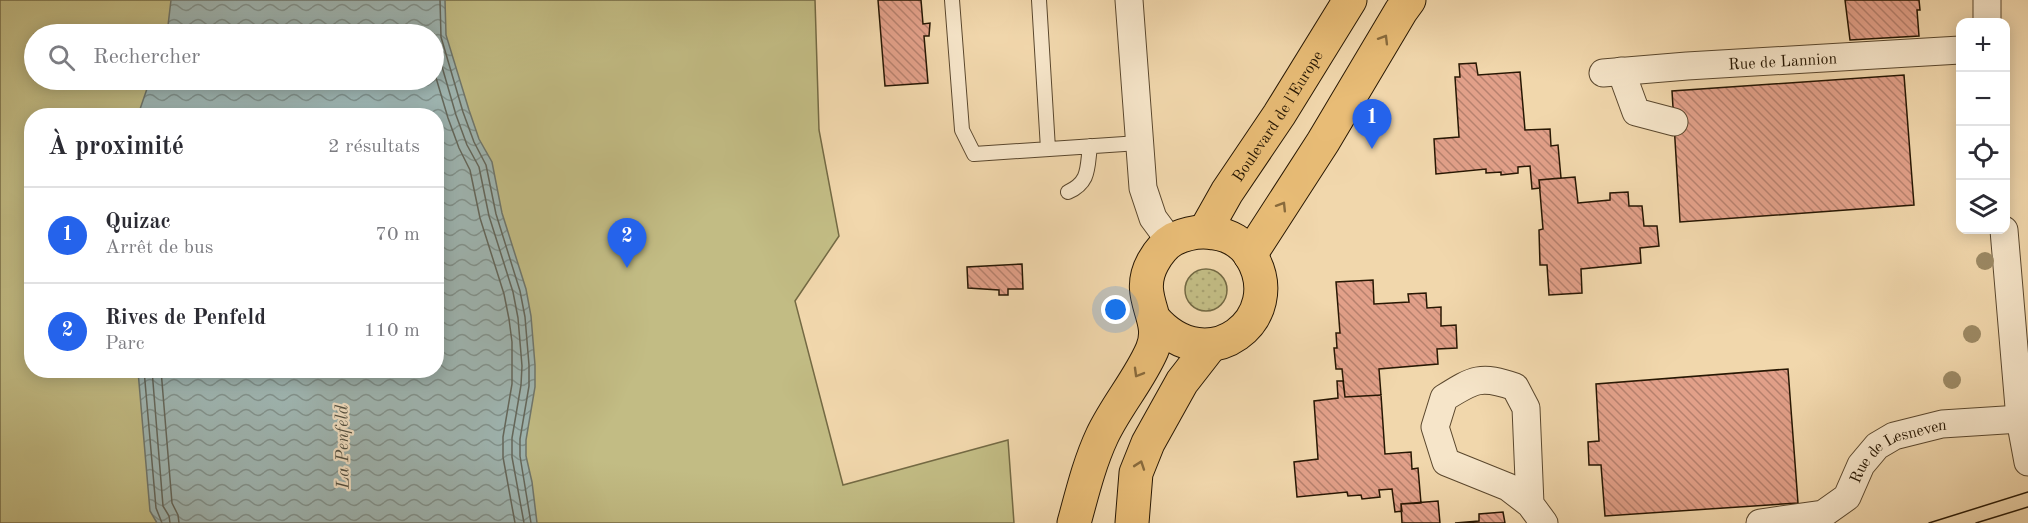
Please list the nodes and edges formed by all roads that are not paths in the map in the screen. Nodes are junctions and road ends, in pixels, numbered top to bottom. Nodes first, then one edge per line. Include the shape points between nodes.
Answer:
1 (952, 0) edge
2 (1039, 0) edge
3 (1129, 0) edge
4 (1350, 0) edge
5 (1409, 0) edge
6 (1987, 0) edge
7 (1986, 18) edge
8 (1956, 50) edge
9 (1674, 122) dead end
10 (1139, 143) junction
11 (1090, 146) junction
12 (1048, 149) junction
13 (1068, 192) dead end
14 (1205, 231) junction
15 (2004, 234) edge
16 (1170, 241) junction
17 (1250, 255) junction
18 (1154, 319) junction
19 (1210, 346) junction
20 (2020, 419) junction
21 (2028, 462) edge
22 (1537, 514) edge
23 (1074, 523) edge
24 (1132, 523) edge
25 (1760, 523) edge

1 - 12 lane via 962,130 974,154
2 - 12 lane
3 - 10 street
4 - 14 main road, Boulevard de l'Europe
17 -> 5 main road
6 - 7 street
8 - 9 street, Rue de Lannion via 1612,73 1636,112
10 - 11 lane
10 - 16 street via 1147,202
11 - 12 lane
11 - 13 lane via 1085,179
14 - 16 main road via 1187,233
14 - 17 main road via 1238,242
15 - 20 street
16 - 18 main road via 1149,269 1146,286
17 - 19 main road via 1260,282 1256,312 1245,328 1229,340
18 - 19 main road via 1179,340
18 -> 23 main road via 1153,349 1102,436
24 -> 19 main road via 1136,473 1148,443 1182,382
20 - 21 street
20 - 25 street, Rue de Lesneven via 1942,424 1894,436 1877,446 1861,465 1847,497 1823,514
22 - 22 street via 1526,408 1515,387 1494,380 1469,382 1444,398 1435,427 1446,462 1508,487

